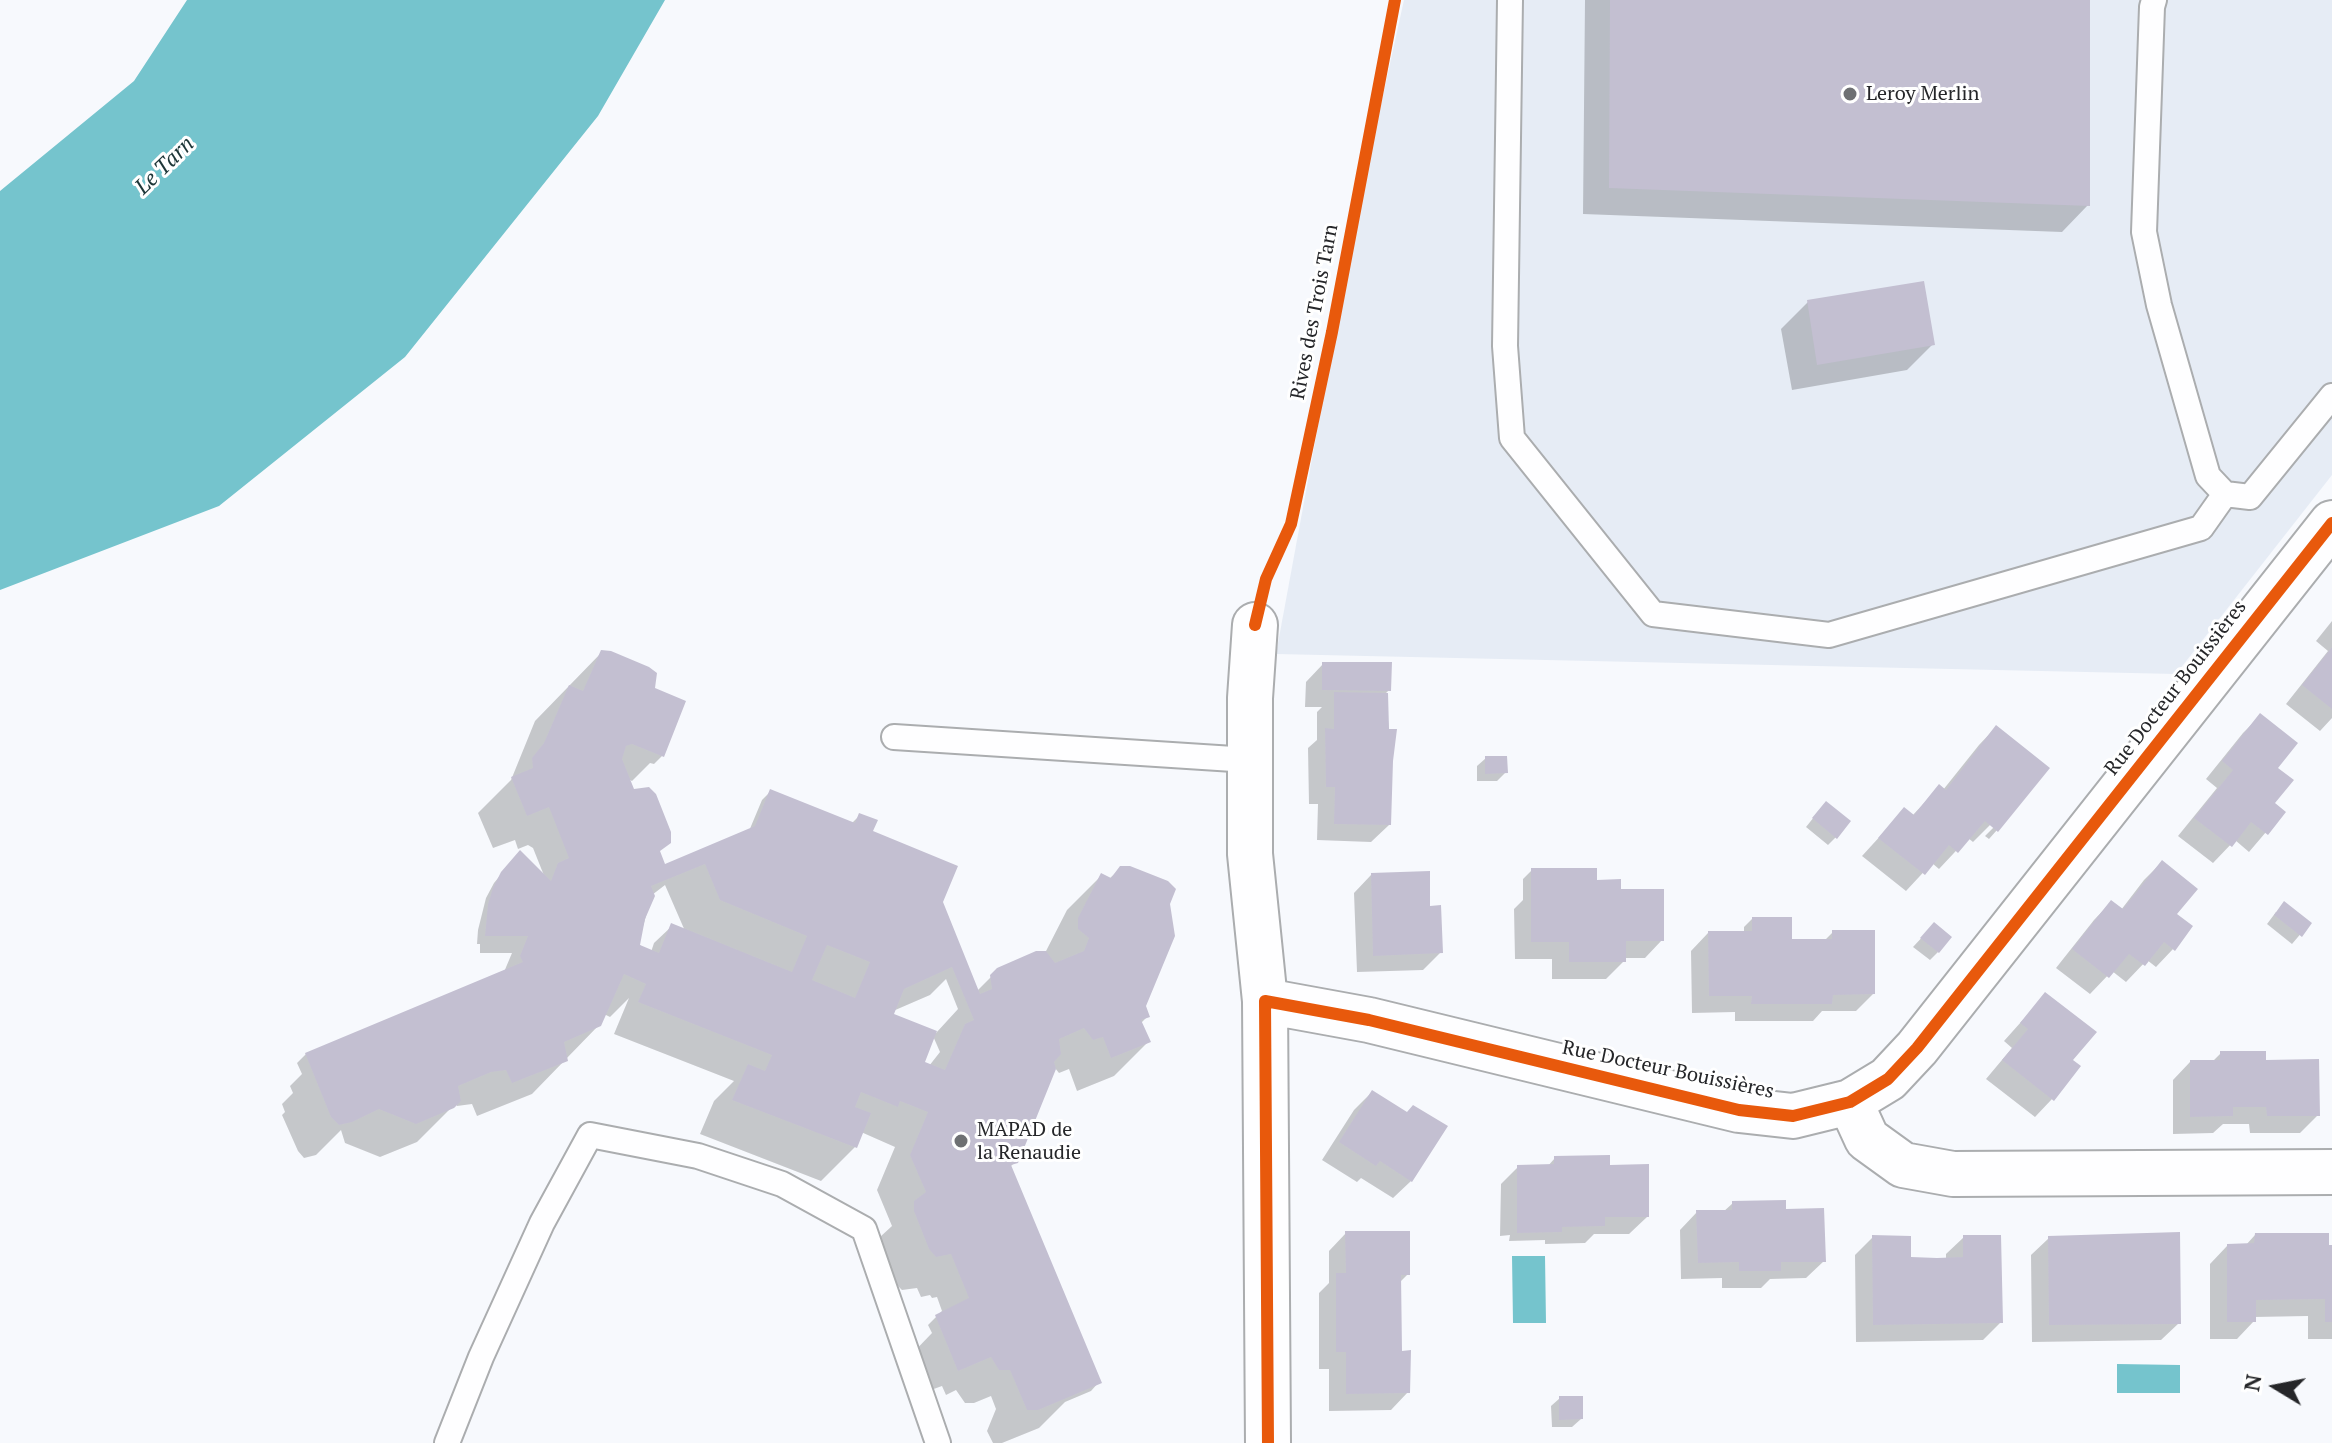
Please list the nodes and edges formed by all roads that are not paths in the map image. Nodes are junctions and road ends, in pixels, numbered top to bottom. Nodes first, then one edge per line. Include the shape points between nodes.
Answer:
1 (1510, 0) edge
2 (2154, 0) edge
3 (2332, 396) edge
4 (2225, 494) junction
5 (2332, 523) edge
6 (1255, 625) dead end
7 (894, 737) dead end
8 (1249, 760) junction
9 (1265, 1001) junction
10 (1850, 1102) junction
11 (2332, 1172) edge
12 (447, 1443) edge
13 (938, 1443) edge
14 (1268, 1443) edge

1 - 4 lane via 1505,346 1512,438 1653,614 1829,635 2201,528
2 - 4 lane via 2144,232 2159,305 2208,476
3 - 4 lane via 2250,497
5 - 10 street, Rue Docteur Bouissières via 1917,1048 1888,1079
6 - 8 street
7 - 8 lane
8 - 9 street via 1250,854
9 - 10 street, Rue Docteur Bouissières via 1369,1020 1739,1110 1793,1116
9 - 14 street
10 - 11 street via 1867,1139 1903,1165 1953,1174
12 - 13 lane via 542,1223 590,1135 698,1156 782,1184 864,1229

